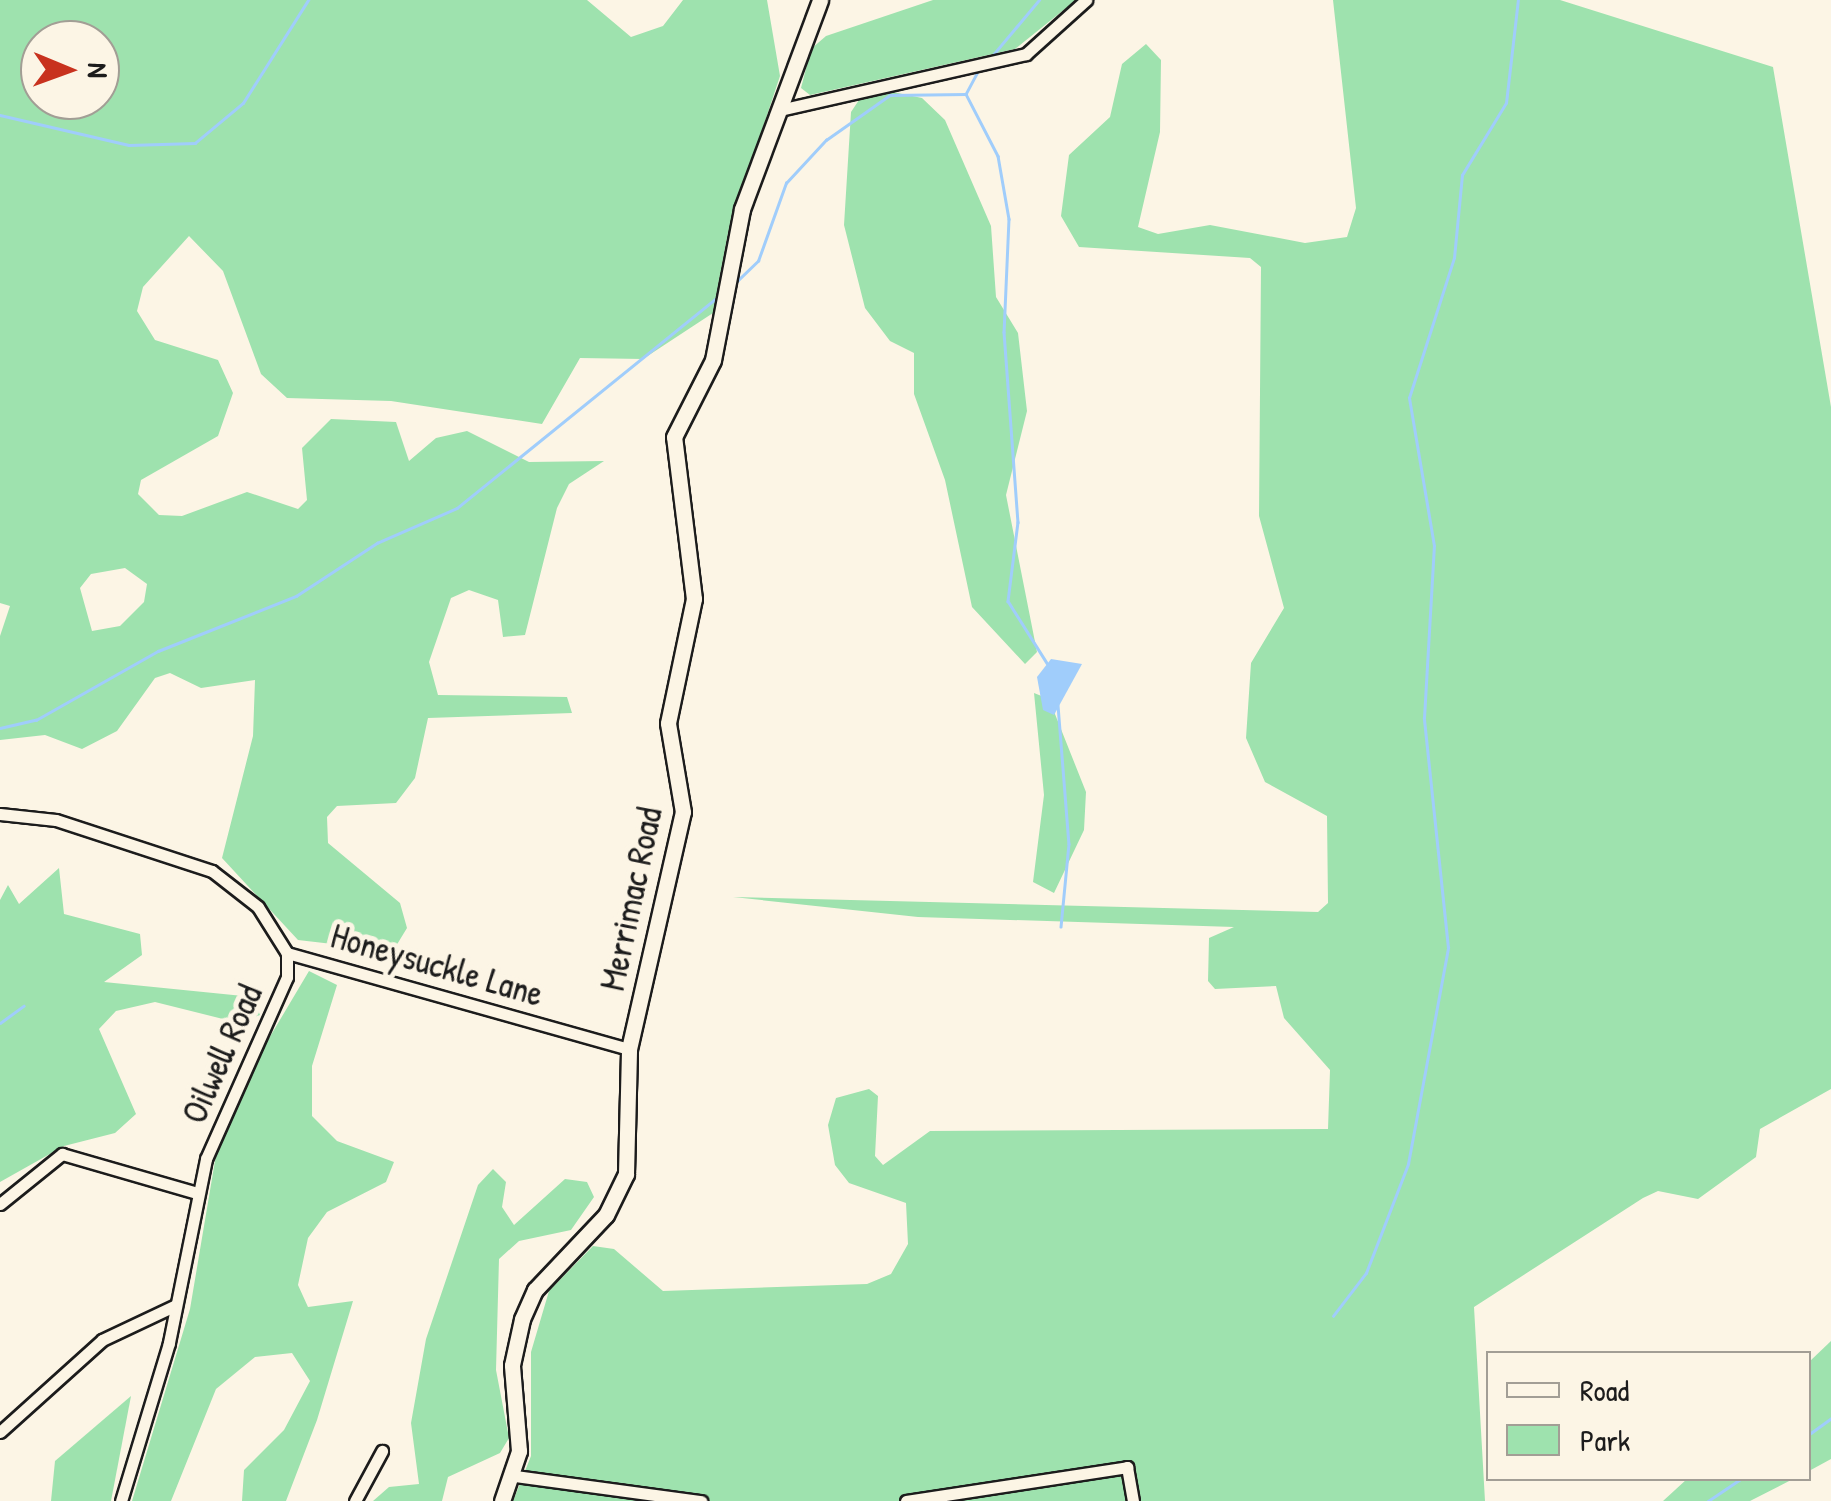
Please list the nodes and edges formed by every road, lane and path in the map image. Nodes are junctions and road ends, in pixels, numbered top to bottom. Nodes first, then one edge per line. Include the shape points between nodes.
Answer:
1 (820, 0) edge
2 (1086, 0) edge
3 (780, 110) junction
4 (0, 814) edge
5 (287, 952) junction
6 (629, 1049) junction
7 (197, 1193) junction
8 (0, 1204) edge
9 (176, 1305) junction
10 (0, 1432) edge
11 (382, 1451) dead end
12 (515, 1476) junction
13 (121, 1501) edge
14 (355, 1501) edge
15 (502, 1501) edge
16 (702, 1501) edge
17 (906, 1501) edge
18 (1133, 1501) edge

1 - 3 street, Merrimac Road
2 - 3 street via 1026,54
3 - 6 street, Merrimac Road via 742,209 721,336 674,437 694,599 668,723 683,812
4 - 5 street, Oilwell Road via 56,820 212,870 258,907
5 - 6 street, Honeysuckle Lane
5 - 7 street, Oilwell Road via 287,978 228,1100
6 - 12 street, Merrimac Road via 618,1195 535,1290 516,1339
7 - 8 street via 62,1154
7 - 9 street, Oilwell Road
9 - 10 street via 102,1340
9 - 13 street, Oilwell Road
11 - 14 street
12 - 15 street, Merrimac Road
12 - 16 street
17 - 18 street via 1127,1467

